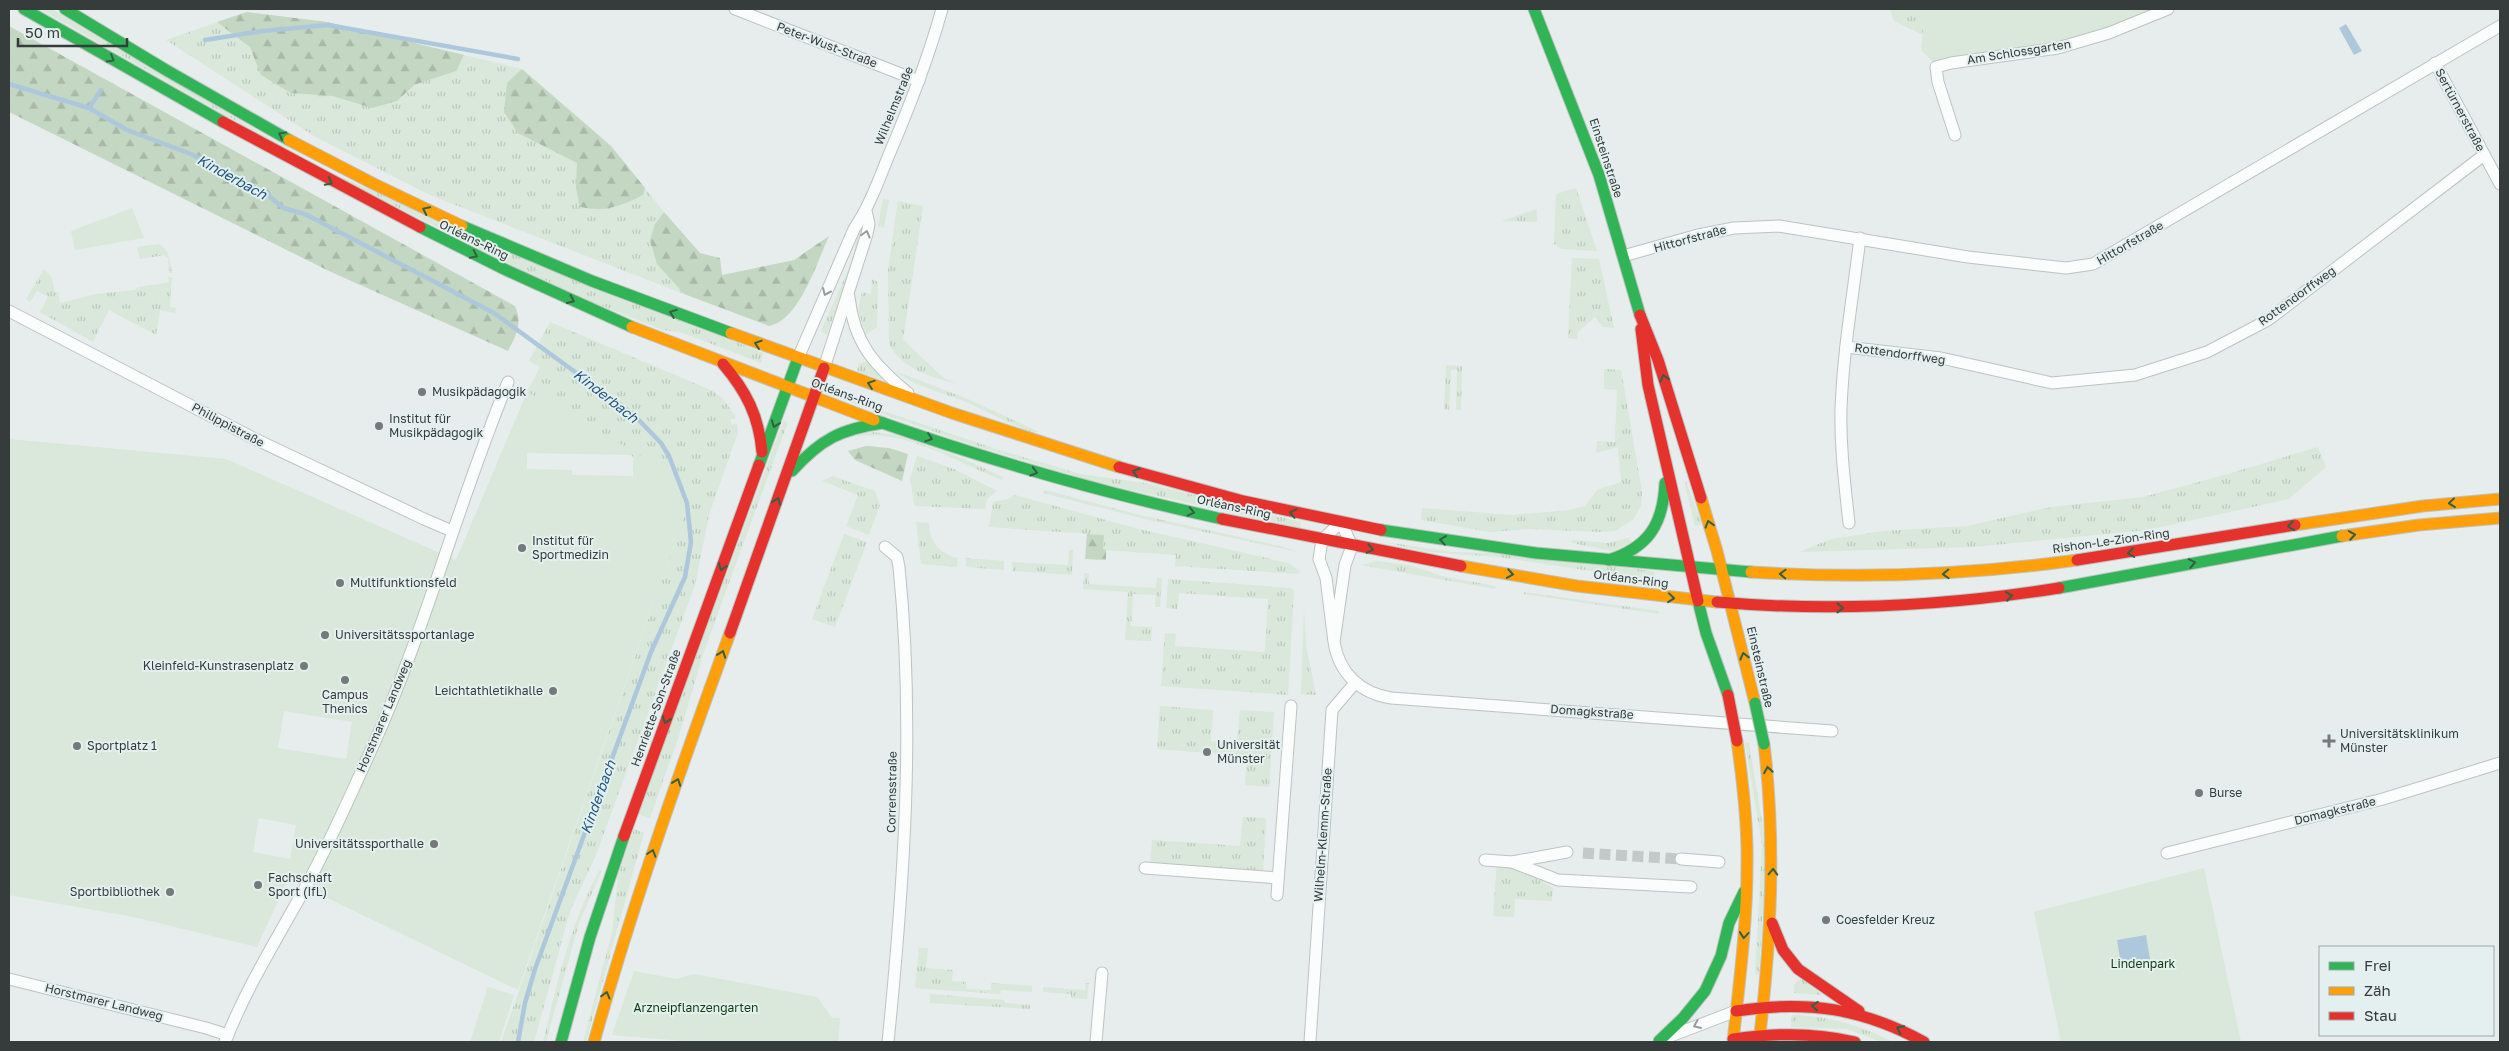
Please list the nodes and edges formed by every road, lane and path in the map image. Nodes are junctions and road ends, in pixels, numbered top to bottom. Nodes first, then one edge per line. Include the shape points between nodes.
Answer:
1 (24, 9) edge
2 (65, 9) edge
3 (735, 9) edge
4 (942, 9) edge
5 (1534, 9) edge
6 (2168, 9) edge
7 (2500, 26) edge
8 (2435, 63) junction
9 (919, 81) junction
10 (1955, 136) dead end
11 (2484, 155) junction
12 (2500, 184) edge
13 (866, 211) junction
14 (1860, 238) junction
15 (1623, 256) junction
16 (849, 291) junction
17 (9, 311) edge
18 (1641, 320) junction
19 (1846, 347) junction
20 (798, 358) junction
21 (723, 364) junction
22 (824, 368) junction
23 (508, 382) dead end
24 (787, 388) junction
25 (814, 398) junction
26 (917, 400) junction
27 (883, 422) junction
28 (1664, 458) junction
29 (762, 459) junction
30 (784, 480) junction
31 (2500, 499) edge
32 (2500, 518) edge
33 (1341, 522) junction
34 (1849, 523) dead end
35 (452, 530) junction
36 (1322, 540) junction
37 (1352, 546) junction
38 (885, 547) dead end
39 (1607, 561) junction
40 (1690, 568) junction
41 (1722, 570) junction
42 (1697, 600) junction
43 (1730, 603) junction
44 (1334, 642) junction
45 (1355, 683) junction
46 (1291, 706) dead end
47 (1832, 731) dead end
48 (2500, 763) edge
49 (1567, 852) dead end
50 (2167, 853) dead end
51 (1681, 859) tunnel mouth
52 (1485, 860) dead end
53 (1716, 861) dead end
54 (1512, 862) junction
55 (1145, 868) dead end
56 (1278, 878) junction
57 (1747, 886) junction
58 (1691, 887) dead end
59 (1277, 895) dead end
60 (1771, 921) junction
61 (1102, 973) dead end
62 (9, 979) edge
63 (1763, 1005) junction
64 (1736, 1011) junction
65 (1863, 1014) junction
66 (1760, 1038) edge
67 (1839, 1038) junction
68 (226, 1039) edge
69 (1733, 1041) edge
70 (561, 1042) edge
71 (594, 1042) edge
72 (888, 1042) edge
73 (1096, 1042) edge
74 (1310, 1042) edge
75 (1657, 1042) edge
76 (1721, 1042) edge
77 (1827, 1042) edge
78 (1855, 1042) edge
79 (1924, 1042) edge

1 -> 21 main road, Orléans-Ring via 235,130 442,239 577,303
20 -> 2 main road, Orléans-Ring via 549,264 428,211 256,121
3 - 9 street, Peter-Wust-Straße
4 - 9 street, Wilhelmstraße
5 - 15 main road, Einsteinstraße via 1580,122
6 - 10 street, Am Schlossgarten via 2109,34 2058,48 1936,67
7 - 8 street, Hittorfstraße
8 - 11 street, Sertürnerstraße
8 - 14 street, Hittorfstraße via 2093,264 2058,267 1968,257
9 - 13 street, Wilhelmstraße
11 - 12 street, Sertürnerstraße
11 - 19 street, Rottendorffweg via 2268,320 2207,352 2135,375 2052,382 1941,358
16 -> 13 street, Wilhelmstraße via 869,224
13 -> 20 street, Wilhelmstraße via 854,229
14 - 15 street, Hittorfstraße via 1779,226 1734,228
14 - 19 street, Rottendorffweg
15 - 18 main road, Einsteinstraße
16 - 22 street, Wilhelmstraße
16 - 26 street, Wilhelmstraße via 857,336 884,372
17 - 35 street, Philippistraße via 253,438
18 - 28 main road, Einsteinstraße via 1644,364
41 -> 18 main road, Einsteinstraße via 1658,360
19 - 34 street, Rottendorffweg via 1841,408
20 - 22 main road, Orléans-Ring
20 - 24 main road, Wilhelmstraße
21 - 24 main road, Orléans-Ring
21 - 29 main road via 754,409 760,427
22 - 25 main road
26 -> 22 main road, Orléans-Ring
23 - 35 street, Horstmarer Landweg
24 - 25 main road, Orléans-Ring
24 -> 29 main road, Henriette-Son-Straße
25 - 27 main road, Orléans-Ring
25 - 30 main road
33 -> 26 main road, Orléans-Ring via 1159,478
27 - 30 main road via 847,429 821,441
27 -> 36 main road, Orléans-Ring via 1104,492
28 - 39 main road via 1665,496 1656,527 1636,550
28 - 40 main road, Einsteinstraße
29 -> 70 main road, Henriette-Son-Straße via 627,826 590,937
71 -> 30 main road via 620,949 660,828
31 -> 41 main road, Rishon-Le-Zion-Ring via 2412,507 2126,554 1994,570 1888,576
43 -> 32 main road via 1852,608 1968,601 2041,591 2320,540 2422,525
33 - 36 street
33 - 37 street
39 -> 33 main road, Orléans-Ring via 1414,536
35 - 68 street, Horstmarer Landweg via 406,664 373,747 306,887 268,952
36 - 37 main road, Orléans-Ring
36 - 44 street via 1319,559 1326,578
37 -> 42 main road, Orléans-Ring via 1586,587
37 - 44 street
38 - 72 street, Corrensstraße via 897,557 899,566 907,719 903,886
39 - 40 main road, Orléans-Ring
40 - 41 main road, Orléans-Ring
40 - 42 main road, Einsteinstraße
41 - 43 main road, Einsteinstraße
42 - 43 main road, Orléans-Ring
42 - 57 main road, Einsteinstraße, bridge via 1728,694 1737,741 1747,825
60 -> 43 main road, Einsteinstraße, bridge via 1774,845 1770,787 1764,744
44 - 45 street via 1338,661
45 - 47 street, Domagkstraße via 1391,698
45 - 74 street, Wilhelm-Klemm-Straße via 1332,710
46 - 56 street via 1278,803
48 - 50 street, Domagkstraße via 2383,798
49 - 54 street
51 - 53 street
52 - 54 street
54 - 58 street via 1557,883
55 - 56 street
56 - 59 street
57 -> 64 main road, Einsteinstraße
57 - 75 main road via 1729,922 1721,956 1705,990 1688,1013
60 - 63 main road, Einsteinstraße
60 - 65 main road via 1783,950 1798,969
61 - 73 street
62 - 68 street, Horstmarer Landweg via 206,1028
63 - 64 main road
65 -> 63 main road via 1830,1008
63 - 66 main road, Einsteinstraße
64 - 69 main road, Einsteinstraße
64 -> 75 street
79 -> 65 main road
66 - 67 main road via 1800,1034
66 - 69 main road
67 - 77 main road
67 - 78 main road
69 - 76 street

